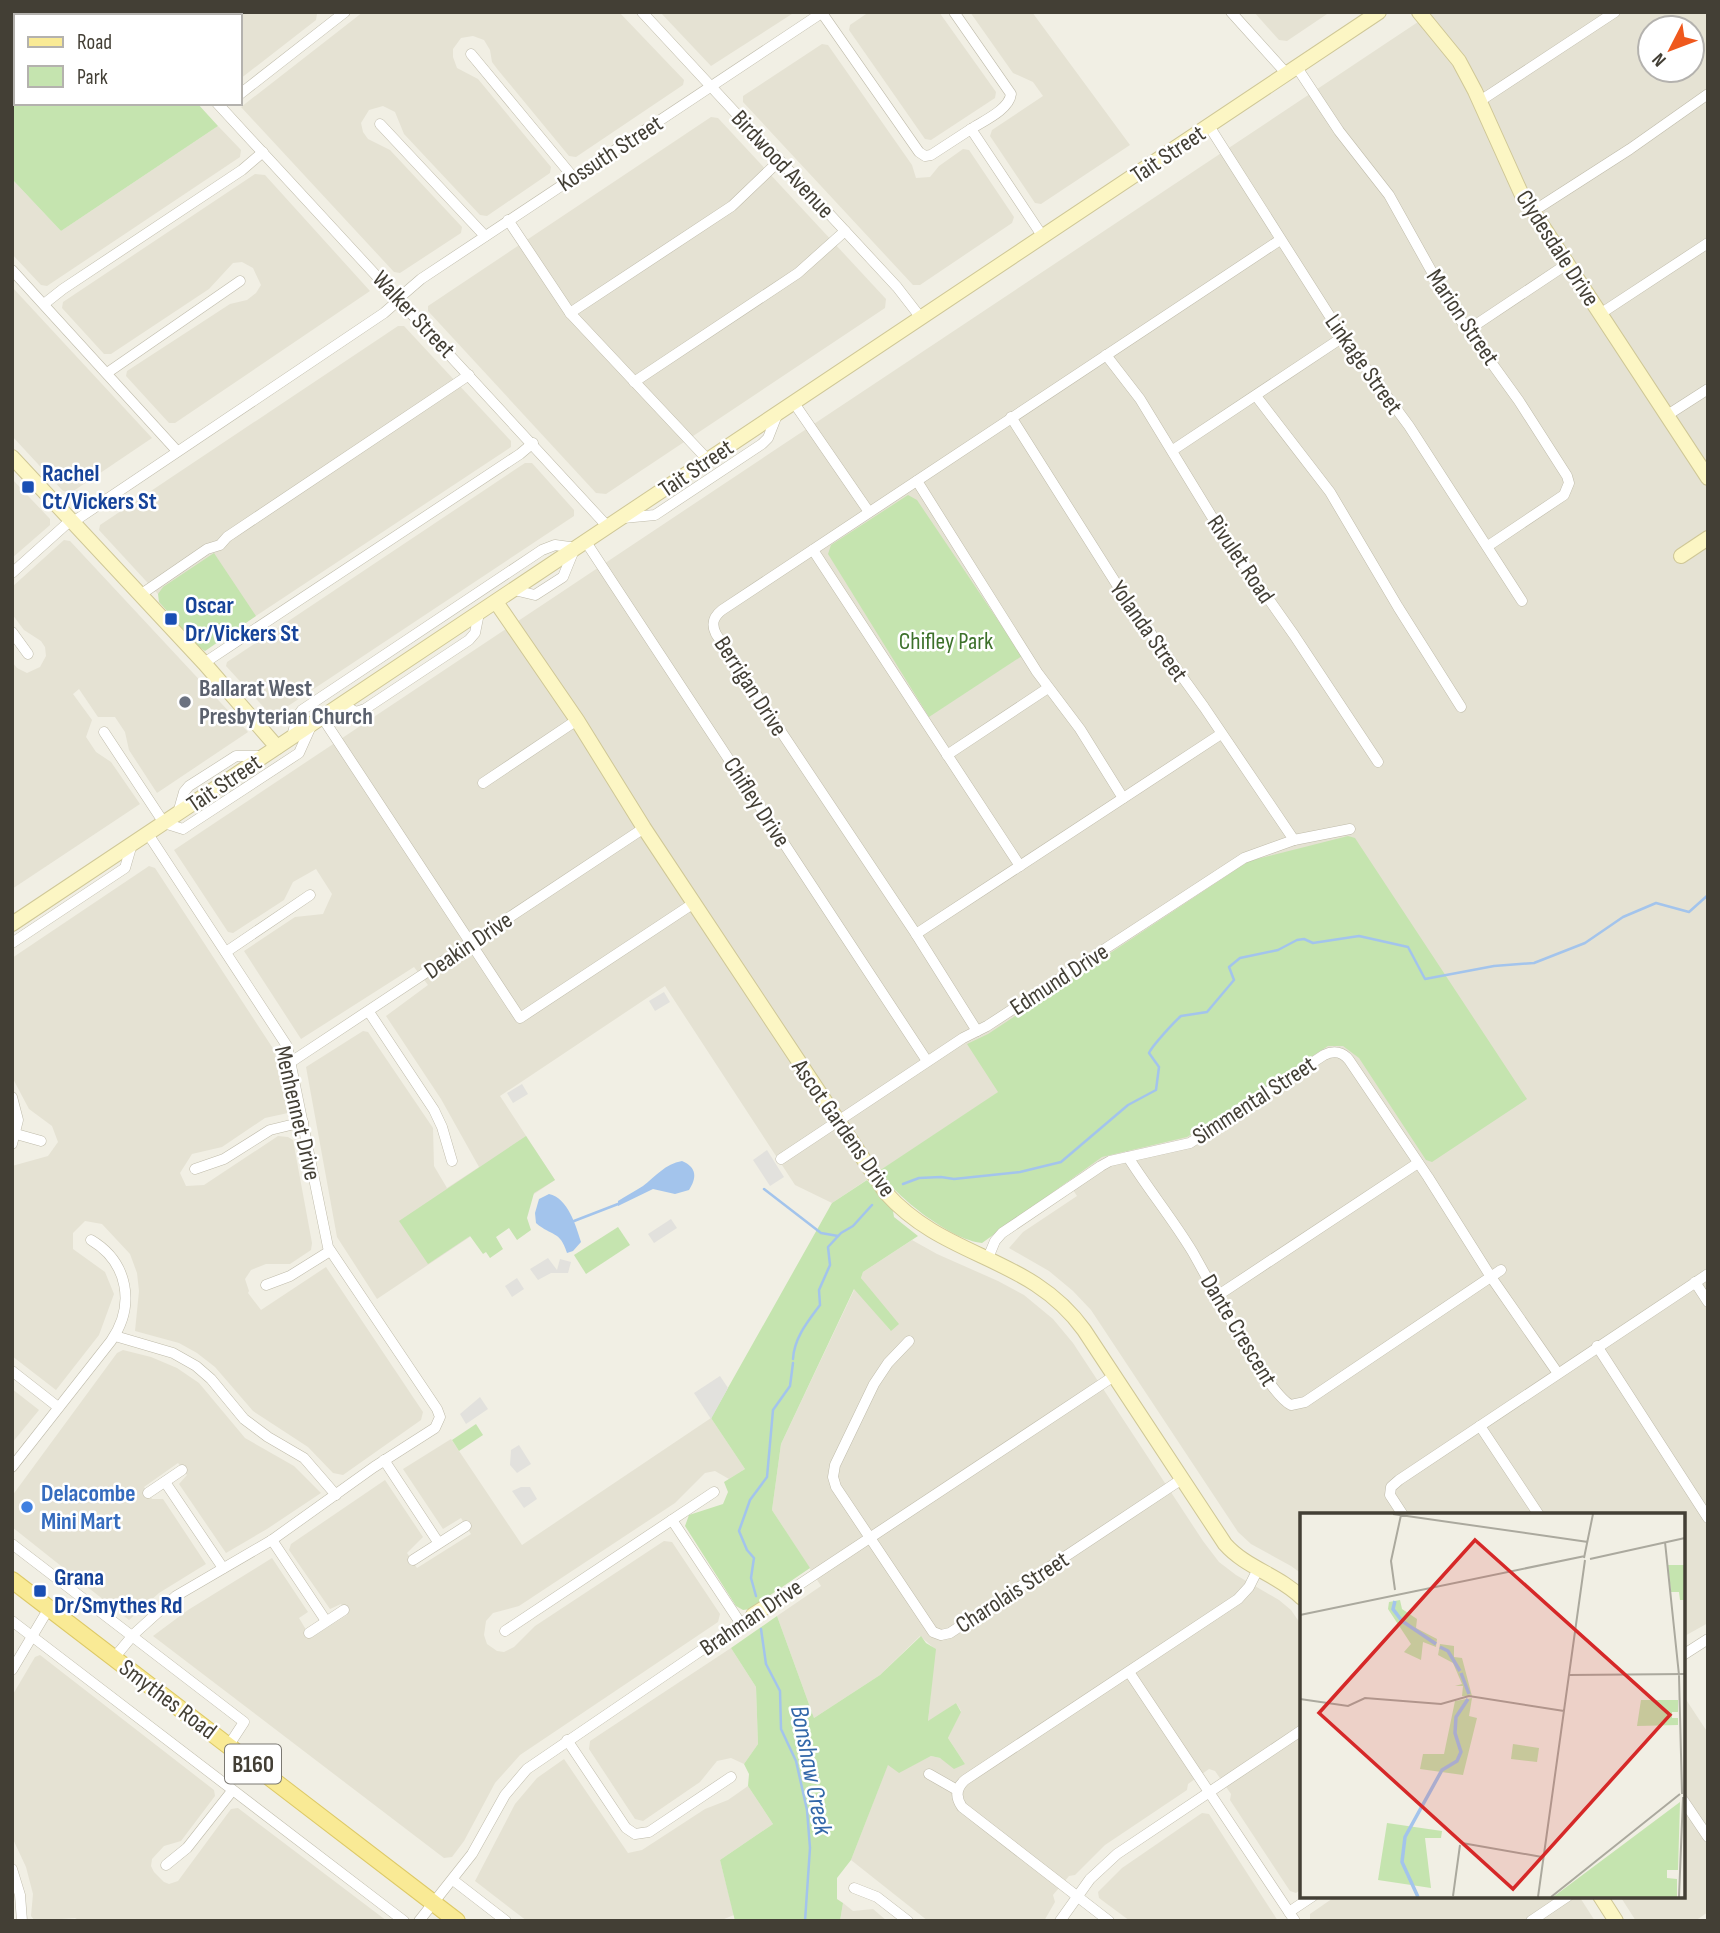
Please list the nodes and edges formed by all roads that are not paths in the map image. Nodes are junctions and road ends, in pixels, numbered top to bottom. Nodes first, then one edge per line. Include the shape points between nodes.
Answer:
1 (642, 12) edge
2 (822, 12) edge
3 (954, 12) edge
4 (1231, 12) edge
5 (1379, 12) edge
6 (1419, 12) edge
7 (1615, 12) edge
8 (337, 14) edge
9 (471, 54) dead end
10 (1291, 70) junction
11 (712, 86) junction
12 (242, 92) edge
13 (1708, 94) edge
14 (1480, 101) junction
15 (222, 105) edge
16 (380, 124) dead end
17 (1209, 126) junction
18 (971, 129) junction
19 (263, 152) junction
20 (779, 161) junction
21 (573, 177) junction
22 (1532, 212) junction
23 (508, 220) junction
24 (845, 231) junction
25 (485, 236) junction
26 (1043, 237) junction
27 (1280, 240) junction
28 (1708, 243) edge
29 (1567, 264) junction
30 (12, 270) edge
31 (240, 281) dead end
32 (400, 298) junction
33 (44, 304) junction
34 (570, 313) junction
35 (1600, 314) junction
36 (921, 318) junction
37 (1468, 330) junction
38 (1343, 337) junction
39 (1106, 355) junction
40 (107, 373) junction
41 (469, 375) junction
42 (635, 382) junction
43 (1708, 389) edge
44 (1256, 396) junction
45 (794, 403) junction
46 (777, 414) junction
47 (1666, 416) junction
48 (1011, 417) junction
49 (533, 443) junction
50 (1173, 450) junction
51 (177, 451) junction
52 (12, 457) edge
53 (708, 460) junction
54 (1708, 478) edge
55 (917, 481) junction
56 (869, 512) junction
57 (622, 518) junction
58 (71, 521) junction
59 (608, 527) junction
60 (1708, 538) edge
61 (1488, 546) junction
62 (579, 547) junction
63 (813, 550) junction
64 (1681, 556) dead end
65 (12, 573) edge
66 (140, 596) junction
67 (1522, 601) dead end
68 (496, 602) junction
69 (12, 632) edge
70 (28, 654) dead end
71 (204, 663) junction
72 (1048, 688) junction
73 (1461, 707) dead end
74 (317, 720) junction
75 (577, 720) junction
76 (104, 733) dead end
77 (1220, 734) junction
78 (292, 738) junction
79 (272, 751) junction
80 (947, 755) junction
81 (1378, 762) dead end
82 (483, 783) dead end
83 (1122, 798) junction
84 (164, 822) junction
85 (644, 828) junction
86 (1350, 829) dead end
87 (148, 834) junction
88 (1294, 840) junction
89 (133, 844) junction
90 (1020, 866) junction
91 (310, 895) dead end
92 (694, 903) junction
93 (12, 923) edge
94 (916, 934) junction
95 (12, 943) edge
96 (470, 943) junction
97 (226, 952) junction
98 (369, 1012) junction
99 (977, 1031) junction
100 (927, 1061) junction
101 (291, 1062) junction
102 (12, 1097) edge
103 (838, 1121) junction
104 (303, 1122) junction
105 (14, 1139) edge
106 (41, 1141) dead end
107 (1128, 1157) junction
108 (781, 1159) dead end
109 (452, 1161) dead end
110 (1418, 1163) junction
111 (195, 1169) dead end
112 (91, 1240) dead end
113 (330, 1251) junction
114 (988, 1258) junction
115 (1501, 1270) dead end
116 (1708, 1274) edge
117 (1491, 1277) junction
118 (1695, 1282) junction
119 (266, 1285) dead end
120 (1217, 1296) junction
121 (1708, 1302) edge
122 (115, 1336) junction
123 (909, 1341) dead end
124 (1597, 1346) junction
125 (12, 1371) edge
126 (1557, 1372) junction
127 (1114, 1376) junction
128 (58, 1406) junction
129 (1480, 1426) junction
130 (384, 1460) junction
131 (12, 1467) edge
132 (182, 1470) dead end
133 (1182, 1479) junction
134 (165, 1482) junction
135 (714, 1492) dead end
136 (148, 1493) dead end
137 (336, 1495) junction
138 (1402, 1513) edge
139 (1538, 1513) edge
140 (1708, 1518) edge
141 (672, 1520) junction
142 (466, 1525) dead end
143 (870, 1538) junction
144 (272, 1540) junction
145 (438, 1542) junction
146 (12, 1544) edge
147 (413, 1560) dead end
148 (223, 1568) junction
149 (1258, 1569) junction
150 (12, 1580) edge
151 (1300, 1596) edge
152 (49, 1608) junction
153 (344, 1610) dead end
154 (753, 1616) junction
155 (326, 1620) junction
156 (12, 1621) edge
157 (505, 1632) dead end
158 (309, 1633) dead end
159 (132, 1635) junction
160 (32, 1636) junction
161 (1708, 1639) edge
162 (1685, 1653) edge
163 (114, 1658) junction
164 (12, 1670) edge
165 (1129, 1672) junction
166 (1300, 1731) edge
167 (567, 1740) junction
168 (229, 1745) junction
169 (929, 1774) dead end
170 (731, 1777) dead end
171 (957, 1790) junction
172 (232, 1791) junction
173 (1210, 1791) junction
174 (1685, 1803) edge
175 (1708, 1837) edge
176 (166, 1865) dead end
177 (12, 1869) edge
178 (453, 1880) junction
179 (854, 1888) dead end
180 (1076, 1897) junction
181 (1311, 1898) edge
182 (1565, 1898) edge
183 (1601, 1898) edge
184 (433, 1903) junction
185 (1292, 1917) edge
186 (22, 1921) edge
187 (404, 1921) edge
188 (419, 1921) edge
189 (457, 1921) edge
190 (506, 1921) edge
191 (908, 1921) edge
192 (1060, 1921) edge
193 (1109, 1921) edge
194 (1531, 1921) edge
195 (1616, 1921) edge

1 - 11 street, Birdwood Avenue
2 - 11 street, Kossuth Street
2 - 18 street via 921,154 933,153
3 - 18 street via 1011,94 1007,104
4 - 10 street, Marion Street
5 - 10 street, Tait Street
6 - 14 street, Clydesdale Drive via 1459,61
7 - 14 street
8 - 12 street
9 - 21 street
10 - 17 street, Tait Street
10 - 37 street, Marion Street via 1389,195
11 - 20 street, Birdwood Avenue
11 - 21 street, Kossuth Street
13 - 22 street
14 - 22 street, Clydesdale Drive
15 - 19 street, Walker Street
16 - 25 street
17 - 26 street, Tait Street
17 - 27 street, Linkage Street
18 - 26 street
19 - 32 street, Walker Street
19 - 33 street
20 - 24 street, Birdwood Avenue
20 - 34 street via 732,206
21 - 23 street, Kossuth Street
22 - 29 street, Clydesdale Drive
23 - 25 street, Kossuth Street
23 - 34 street
24 - 36 street, Birdwood Avenue
24 - 42 street via 798,273
25 - 32 street, Kossuth Street
26 - 36 street, Tait Street
27 - 38 street, Linkage Street
27 - 39 street, Berrigan Drive
28 - 35 street
29 - 35 street, Clydesdale Drive
29 - 37 street
30 - 33 street
31 - 40 street
32 - 41 street, Walker Street
32 - 51 street, Kossuth Street
33 - 40 street
34 - 42 street
35 - 47 street, Clydesdale Drive
36 - 45 street, Tait Street
37 - 61 street, Marion Street via 1520,401 1569,483 1563,495
38 - 44 street
38 - 61 street, Linkage Street
39 - 48 street, Berrigan Drive
39 - 50 street, Rivulet Road
40 - 51 street
41 - 49 street, Walker Street
41 - 66 street
42 - 53 street
43 - 47 street
44 - 50 street
44 - 73 street via 1330,492
45 - 46 street, Tait Street
45 - 56 street
46 - 53 street, Tait Street
46 - 57 street via 768,439 739,460 653,516
47 - 54 street, Clydesdale Drive
48 - 55 street, Berrigan Drive
48 - 77 street, Yolanda Street via 1126,599
49 - 59 street, Walker Street
49 - 71 street
50 - 81 street, Rivulet Road via 1220,530
51 - 58 street, Kossuth Street
52 - 58 street
53 - 57 street, Tait Street
55 - 56 street, Berrigan Drive
55 - 72 street
56 - 63 street, Berrigan Drive
57 - 59 street, Tait Street
58 - 65 street, Kossuth Street
58 - 66 street
59 - 62 street, Tait Street
60 - 64 street
61 - 67 street, Linkage Street
62 - 68 street, Tait Street
62 - 78 street via 554,545 530,558 302,710
62 - 100 street, Chifley Drive
63 - 80 street
63 - 94 street, Berrigan Drive via 719,612 713,628
66 - 71 street
68 - 74 street, Tait Street
68 - 75 street, Ascot Gardens Drive
69 - 70 street
71 - 79 street
72 - 80 street
72 - 83 street via 1080,729
74 - 78 street, Tait Street
74 - 84 street via 297,754 187,828
74 - 96 street
75 - 82 street
75 - 85 street, Ascot Gardens Drive
76 - 84 street
77 - 83 street
77 - 88 street, Yolanda Street
78 - 79 street, Tait Street
79 - 84 street, Tait Street
80 - 90 street
83 - 90 street
84 - 87 street, Tait Street
85 - 92 street, Ascot Gardens Drive
85 - 96 street, Deakin Drive
86 - 88 street, Edmund Drive
87 - 89 street, Tait Street
87 - 97 street, Menhennet Drive
88 - 99 street, Edmund Drive via 1244,858
89 - 93 street, Tait Street
89 - 95 street via 125,868
90 - 94 street
91 - 97 street
92 - 96 street via 520,1018
92 - 103 street, Ascot Gardens Drive
94 - 99 street, Berrigan Drive
96 - 98 street, Deakin Drive
97 - 101 street, Menhennet Drive via 285,1042
98 - 101 street, Deakin Drive
98 - 109 street via 434,1110
99 - 100 street, Edmund Drive
100 - 103 street, Edmund Drive
101 - 104 street, Menhennet Drive
102 - 105 street via 17,1112
103 - 108 street, Edmund Drive
103 - 114 street, Ascot Gardens Drive via 901,1209 936,1234
104 - 111 street via 267,1131 224,1159
104 - 113 street, Menhennet Drive
105 - 106 street
107 - 110 street, Simmental Street via 1189,1143 1335,1052 1348,1058
107 - 114 street, Simmental Street via 1101,1166 1002,1233
107 - 120 street, Dante Crescent
110 - 117 street, Simmental Street via 1432,1174
110 - 120 street
112 - 122 street via 112,1258 125,1281 125,1309
113 - 119 street
113 - 130 street, Menhennet Drive via 437,1416 424,1434
114 - 127 street, Ascot Gardens Drive via 1023,1275 1059,1302
115 - 117 street
116 - 118 street
117 - 120 street, Dante Crescent via 1294,1406 1279,1395
117 - 126 street, Simmental Street
118 - 121 street
118 - 124 street
122 - 128 street
122 - 137 street via 173,1353 196,1366 244,1419 304,1458
123 - 143 street via 874,1384 833,1473 835,1484
124 - 126 street
124 - 140 street
125 - 128 street
126 - 129 street
127 - 133 street, Ascot Gardens Drive
127 - 143 street, Brahman Drive
128 - 131 street
129 - 138 street via 1391,1487 1390,1495
129 - 139 street
130 - 137 street
130 - 145 street
132 - 134 street
133 - 143 street, Charolais Street via 946,1635 930,1629
133 - 149 street, Ascot Gardens Drive via 1227,1547
134 - 136 street
134 - 148 street
135 - 141 street
137 - 144 street
141 - 154 street
141 - 157 street
142 - 145 street
143 - 154 street, Brahman Drive
144 - 148 street
144 - 155 street
145 - 147 street
146 - 159 street
148 - 159 street via 168,1603
149 - 151 street, Ascot Gardens Drive
149 - 165 street via 1238,1599
150 - 152 main road, Smythes Road / B160
152 - 160 street
152 - 163 main road, Smythes Road / B160
153 - 155 street
154 - 167 street, Brahman Drive
155 - 158 street
156 - 160 street
159 - 163 street
159 - 168 street via 244,1722
160 - 164 street
160 - 172 street
161 - 162 street
163 - 168 main road, Smythes Road / B160
165 - 171 street via 965,1780
165 - 173 street
166 - 173 street
167 - 170 street via 626,1828 635,1834 649,1832
167 - 178 street, Brahman Drive via 510,1787
168 - 184 main road, Smythes Road / B160
169 - 171 street
171 - 180 street via 962,1807
172 - 176 street via 190,1845
172 - 187 street
173 - 180 street via 1116,1854
173 - 185 street
174 - 175 street
177 - 186 street
178 - 184 street, Brahman Drive
178 - 190 street
179 - 191 street via 877,1897
180 - 192 street
180 - 193 street
181 - 185 street
182 - 194 street
183 - 195 street
184 - 188 street, Brahman Drive
184 - 189 main road, Smythes Road / B160

